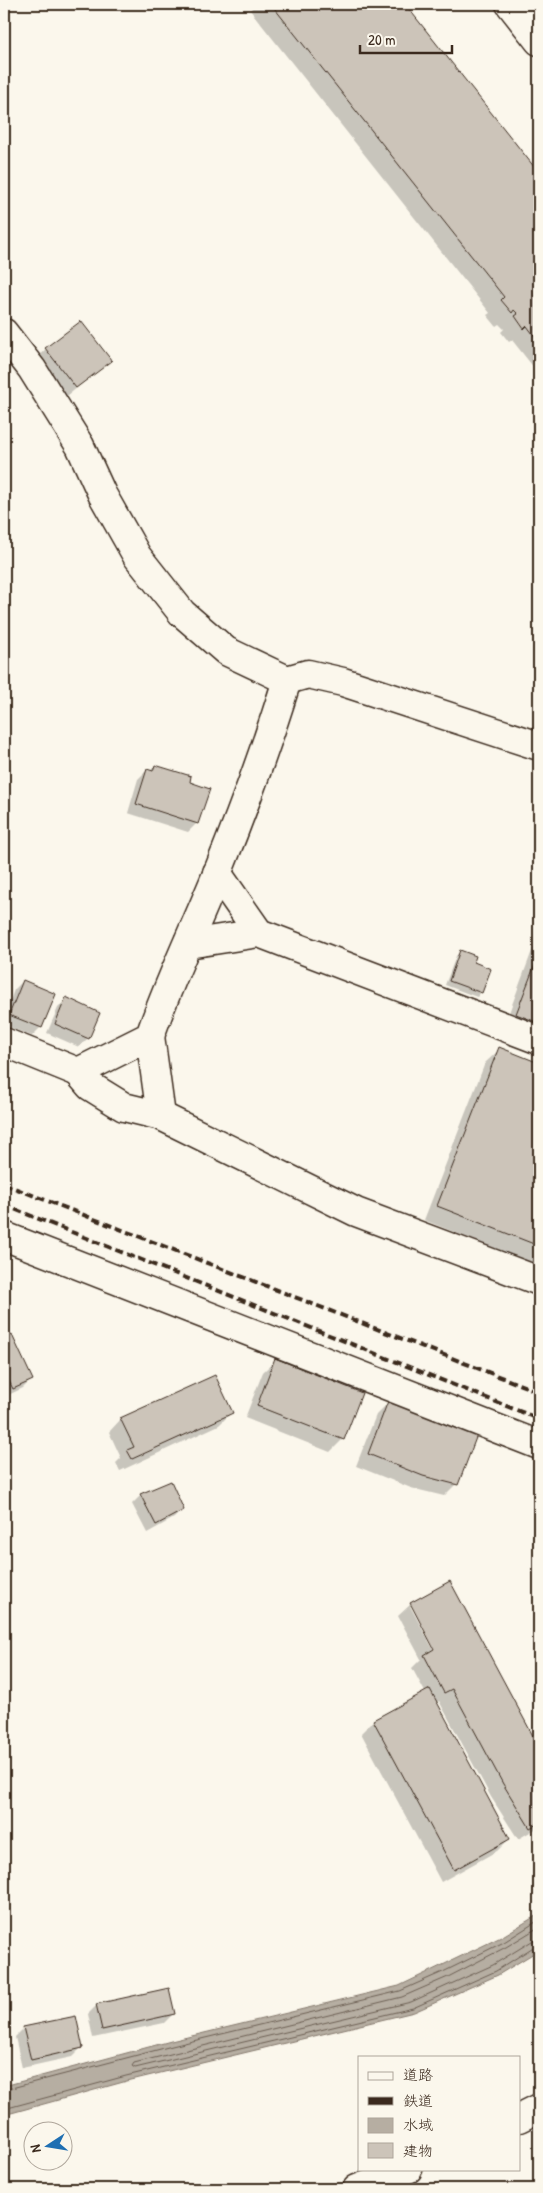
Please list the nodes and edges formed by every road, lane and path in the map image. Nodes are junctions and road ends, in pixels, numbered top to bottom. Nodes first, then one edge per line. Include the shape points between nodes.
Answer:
1 (510, 4) edge
2 (539, 41) edge
3 (4, 333) edge
4 (287, 680) junction
5 (539, 746) edge
6 (217, 873) junction
7 (259, 933) junction
8 (188, 944) junction
9 (150, 1036) junction
10 (539, 1040) edge
11 (4, 1042) edge
12 (78, 1072) junction
13 (161, 1116) junction
14 (4, 1236) edge
15 (539, 1281) edge
16 (539, 1445) edge
17 (539, 2108) edge
18 (520, 2118) edge
19 (406, 2170) edge
20 (358, 2189) edge

1 - 2 street
3 - 4 street via 32,369 80,446 102,494 137,556 182,614 226,651
4 - 5 street via 308,674 343,682
4 - 6 street
6 - 7 street
6 - 8 street
7 - 8 street
7 - 10 street
8 - 9 street
9 - 12 street
9 - 13 street
11 - 12 street
12 - 13 street via 90,1086 124,1107
13 - 15 street via 356,1212
14 - 16 street
17 - 18 street
19 - 20 street

